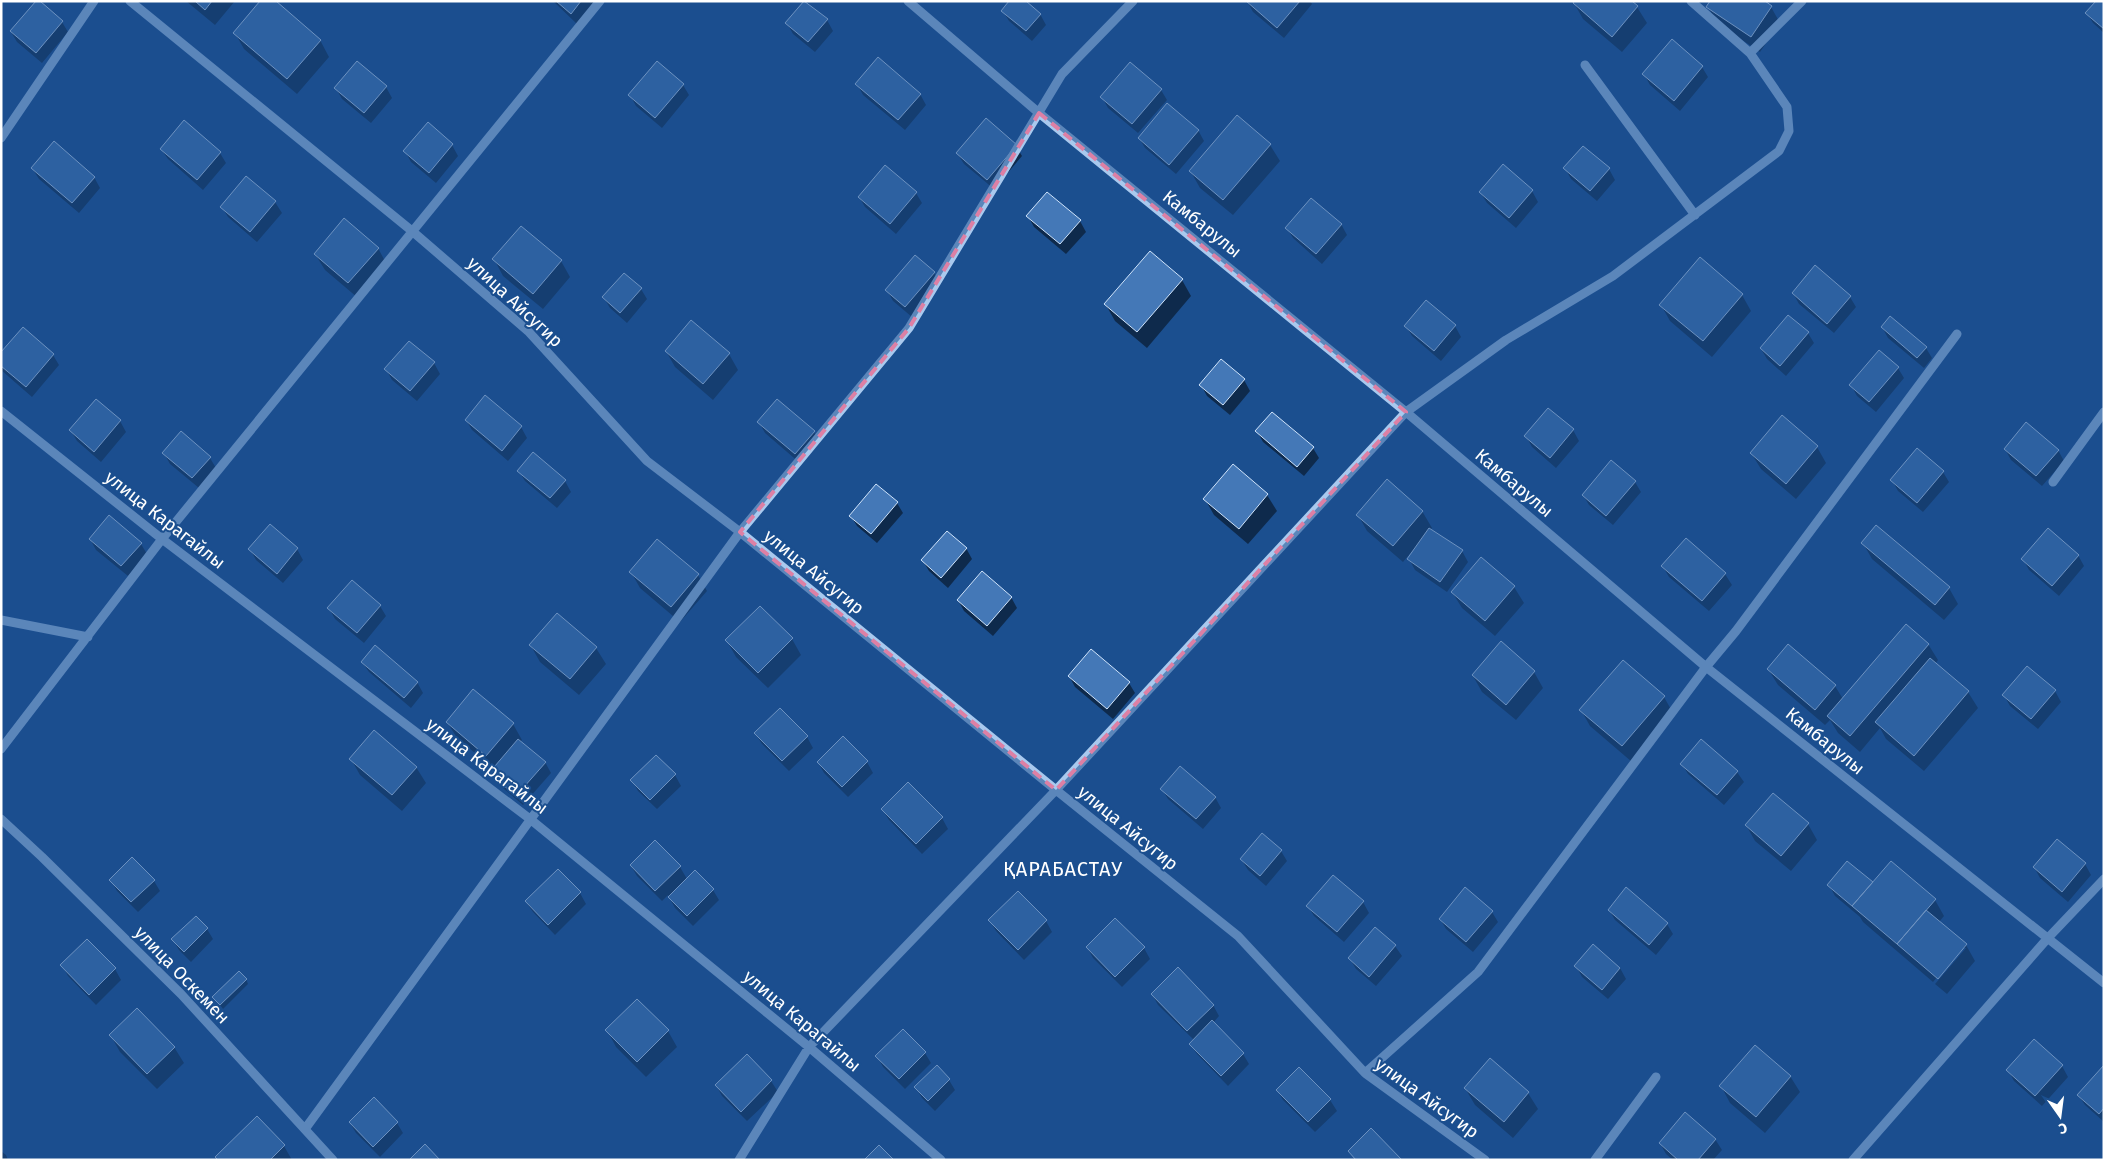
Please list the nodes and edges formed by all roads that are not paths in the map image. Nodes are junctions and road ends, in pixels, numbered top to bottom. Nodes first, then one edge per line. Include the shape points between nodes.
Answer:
1 (94, 1) edge
2 (130, 1) edge
3 (600, 1) edge
4 (908, 1) edge
5 (1134, 1) edge
6 (1691, 1) edge
7 (1802, 1) edge
8 (1750, 53) junction
9 (1585, 65) dead end
10 (1039, 112) junction
11 (1, 138) edge
12 (1695, 215) junction
13 (412, 231) junction
14 (1956, 334) dead end
15 (1, 411) edge
16 (1406, 412) junction
17 (2104, 412) edge
18 (2053, 482) dead end
19 (740, 532) junction
20 (162, 539) junction
21 (1, 620) edge
22 (88, 637) junction
23 (1706, 667) junction
24 (1, 749) edge
25 (1056, 790) junction
26 (1, 819) edge
27 (530, 819) junction
28 (2104, 879) edge
29 (2047, 939) junction
30 (2104, 983) edge
31 (809, 1047) junction
32 (1365, 1073) junction
33 (1656, 1077) dead end
34 (305, 1129) junction
35 (333, 1160) edge
36 (739, 1160) edge
37 (941, 1160) edge
38 (1485, 1160) edge
39 (1595, 1160) edge
40 (1853, 1160) edge

1 - 11 street
2 - 13 street, улица Айсугир
3 - 13 street
4 - 10 street, Камбарулы
5 - 10 street via 1062,74
6 - 8 street
7 - 8 street
8 - 12 street via 1787,107 1789,131 1779,151
9 - 12 street
10 - 16 street, Камбарулы
10 - 19 street via 909,328
12 - 16 street via 1613,276 1506,340
13 - 19 street, улица Айсугир via 528,331 647,461
13 - 20 street
14 - 23 street
15 - 20 street, улица Карагайлы
16 - 23 street, Камбарулы
16 - 25 street
17 - 18 street
19 - 25 street, улица Айсугир
19 - 27 street
20 - 22 street
20 - 27 street, улица Карагайлы
21 - 22 street
22 - 24 street
23 - 29 street, Камбарулы
23 - 32 street via 1478,972
25 - 31 street
25 - 32 street, улица Айсугир via 1238,936
26 - 34 street, улица Оскемен via 181,994
27 - 31 street, улица Карагайлы
27 - 34 street
28 - 29 street
29 - 30 street, Камбарулы
29 - 40 street
31 - 36 street
31 - 37 street, улица Карагайлы
32 - 38 street, улица Айсугир
33 - 39 street
34 - 35 street, улица Оскемен

